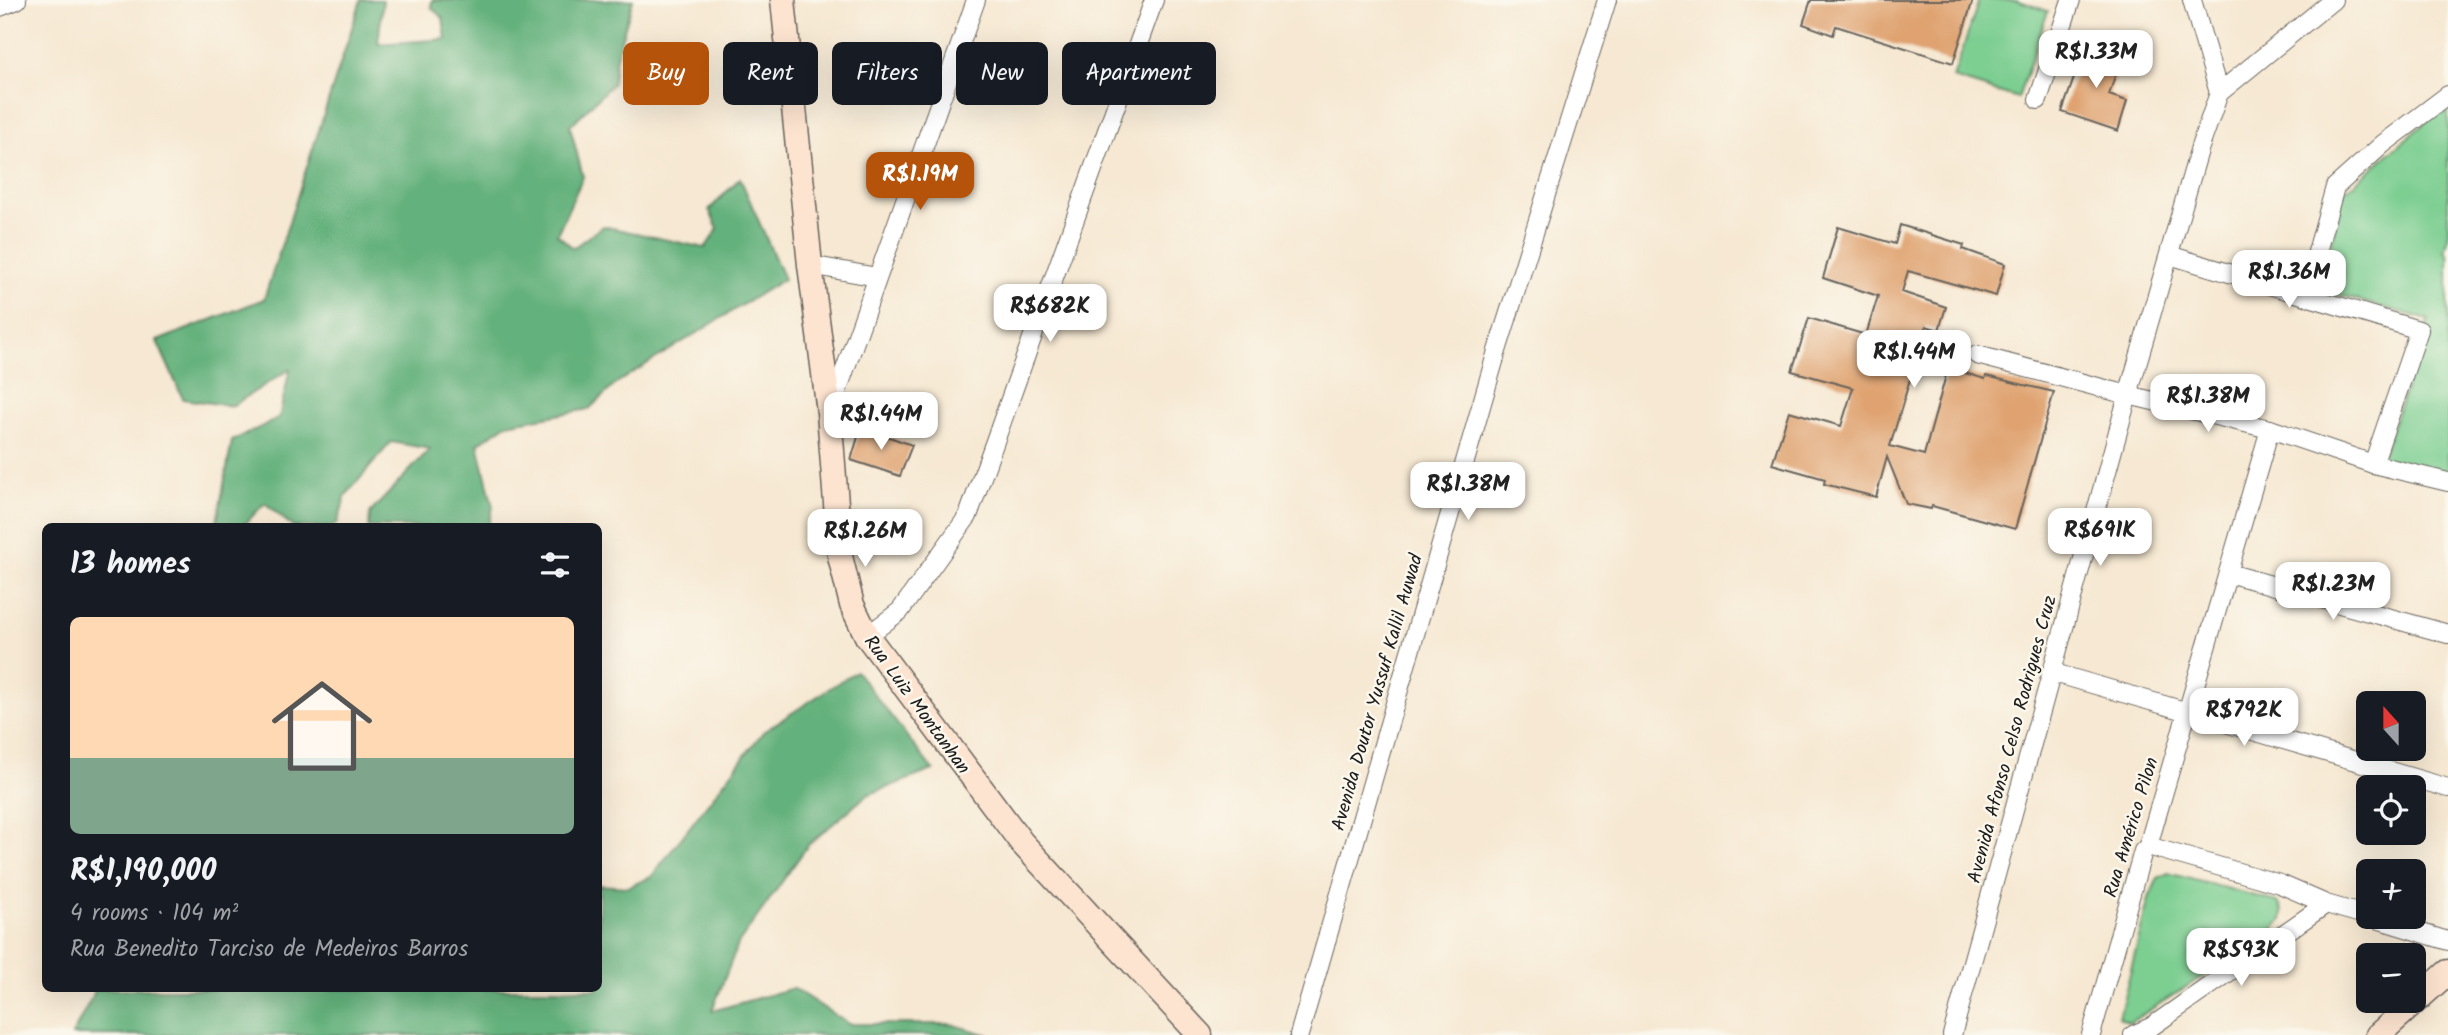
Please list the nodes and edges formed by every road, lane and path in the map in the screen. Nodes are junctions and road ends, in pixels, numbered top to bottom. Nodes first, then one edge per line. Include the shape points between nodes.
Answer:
1 (17, 0) edge
2 (783, 0) edge
3 (976, 0) edge
4 (1154, 0) edge
5 (1607, 0) edge
6 (2071, 0) edge
7 (2192, 0) edge
8 (2333, 0) edge
9 (0, 7) edge
10 (2219, 93) junction
11 (2448, 95) edge
12 (2038, 100) dead end
13 (2169, 255) junction
14 (810, 265) junction
15 (877, 277) junction
16 (2305, 295) junction
17 (1977, 355) dead end
18 (2127, 395) junction
19 (830, 412) junction
20 (2270, 429) junction
21 (2373, 464) junction
22 (2448, 482) edge
23 (2228, 573) junction
24 (2448, 634) edge
25 (867, 636) junction
26 (2051, 671) junction
27 (2187, 712) junction
28 (2448, 788) edge
29 (2148, 846) junction
30 (2326, 904) junction
31 (2356, 913) edge
32 (2408, 929) edge
33 (2448, 941) edge
34 (2448, 972) edge
35 (1200, 1035) edge
36 (1299, 1035) edge
37 (1951, 1035) edge
38 (2091, 1035) edge
39 (2133, 1035) edge
40 (2378, 1035) edge

1 - 9 street
2 - 14 street, Rua Luiz Montanhan
3 - 15 street
4 - 25 street via 968,516 900,611
5 - 36 street, Avenida Doutor Yussuf Kallil Auwad via 1497,351
6 - 12 street
7 - 10 street
8 - 10 street
10 - 13 street, Avenida Afonso Celso Rodrigues Cruz
11 - 16 street via 2335,187
13 - 16 street
13 - 18 street, Avenida Afonso Celso Rodrigues Cruz
14 - 15 street
14 - 19 street, Rua Luiz Montanhan
15 - 19 street
16 - 21 street via 2419,331
17 - 18 street
18 - 20 street
18 - 26 street, Avenida Afonso Celso Rodrigues Cruz
19 - 25 street, Rua Luiz Montanhan via 839,556 852,605
20 - 21 street
20 - 23 street, Rua Américo Pilon
21 - 22 street
23 - 24 street
23 - 27 street, Rua Américo Pilon
25 - 35 street, Rua Luiz Montanhan via 1036,859
26 - 27 street
26 - 37 street, Avenida Afonso Celso Rodrigues Cruz
27 - 28 street
27 - 29 street, Rua Américo Pilon
29 - 30 street via 2280,884
29 - 38 street, Rua Américo Pilon
30 - 31 street
30 - 39 street
32 - 33 street
34 - 40 street

